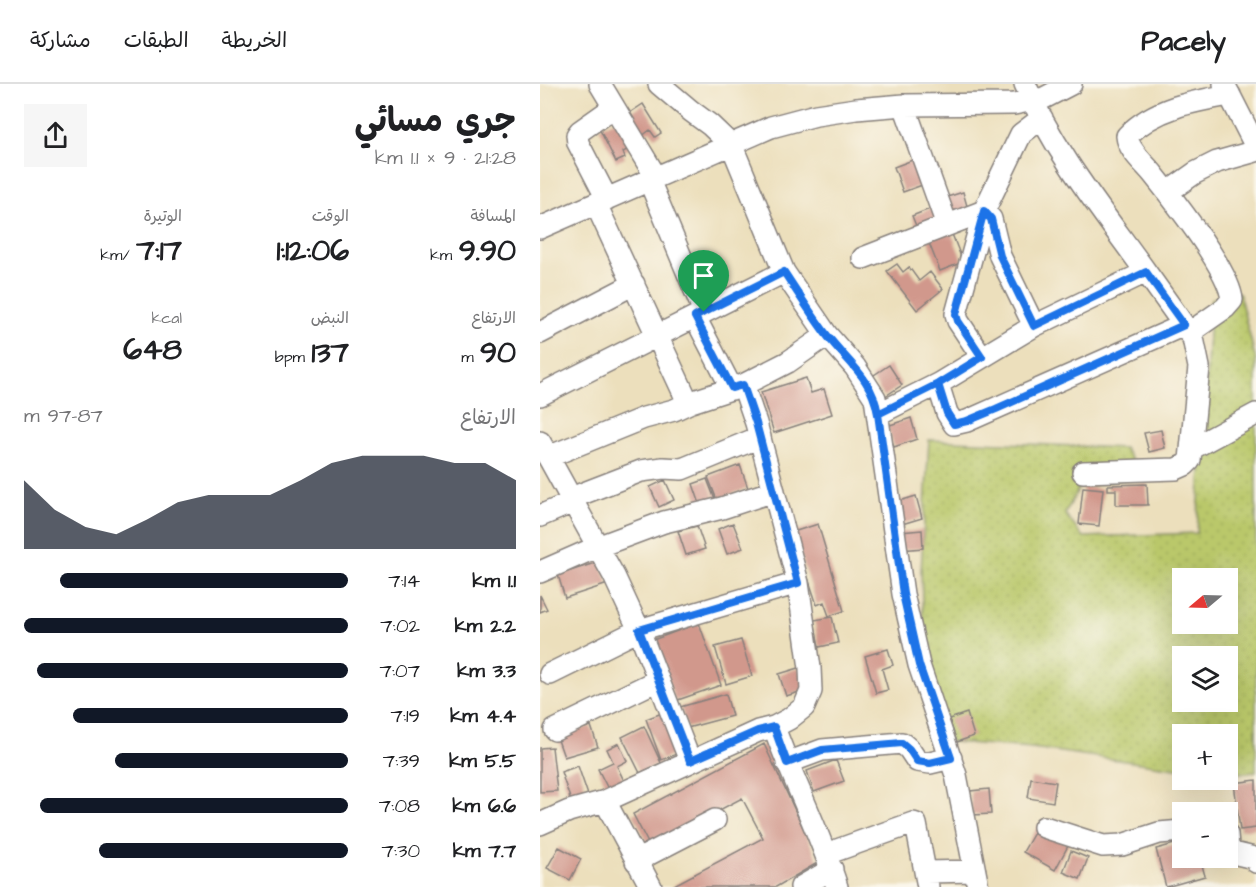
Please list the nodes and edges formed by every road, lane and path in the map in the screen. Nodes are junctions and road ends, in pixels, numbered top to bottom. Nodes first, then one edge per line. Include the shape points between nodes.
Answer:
1 (600, 84) edge
2 (660, 84) edge
3 (1071, 84) edge
4 (1227, 90) edge
5 (1033, 101) edge
6 (904, 105) junction
7 (614, 107) junction
8 (732, 146) junction
9 (1256, 147) edge
10 (1256, 152) edge
11 (653, 179) junction
12 (1168, 192) junction
13 (602, 202) junction
14 (984, 211) junction
15 (946, 225) junction
16 (540, 228) edge
17 (863, 258) dead end
18 (784, 272) junction
19 (1146, 272) junction
20 (634, 284) junction
21 (700, 314) junction
22 (1034, 326) junction
23 (1187, 329) junction
24 (540, 333) edge
25 (827, 335) junction
26 (657, 336) junction
27 (982, 357) junction
28 (938, 384) junction
29 (738, 387) junction
30 (540, 394) edge
31 (691, 402) junction
32 (878, 414) junction
33 (1256, 414) edge
34 (760, 437) junction
35 (1192, 448) junction
36 (544, 449) edge
37 (1083, 472) dead end
38 (774, 491) junction
39 (572, 500) junction
40 (540, 516) edge
41 (597, 547) junction
42 (540, 572) edge
43 (798, 583) junction
44 (639, 630) junction
45 (550, 674) dead end
46 (658, 680) junction
47 (774, 727) junction
48 (555, 730) dead end
49 (951, 758) junction
50 (690, 761) junction
51 (787, 763) junction
52 (604, 801) junction
53 (569, 811) junction
54 (540, 812) edge
55 (715, 820) dead end
56 (540, 824) edge
57 (1044, 827) dead end
58 (1172, 832) edge
59 (1238, 854) edge
60 (636, 861) junction
61 (1256, 862) edge
62 (832, 870) edge
63 (977, 879) edge
64 (927, 880) edge
65 (651, 887) edge
66 (801, 887) edge

1 - 7 street
2 - 8 street
3 - 5 street
4 - 9 street
4 - 12 street via 1163,112 1127,136 1130,146
5 - 6 street
5 - 14 street
5 - 19 street via 1072,167
6 - 8 street via 816,115 771,127
6 - 15 street
7 - 11 street
7 - 13 street via 576,135
8 - 11 street
8 - 18 street
10 - 12 street via 1217,162
11 - 13 street
11 - 21 street
12 - 23 street via 1231,291 1232,300 1225,308
13 - 16 street
13 - 20 street
14 - 15 street
14 - 22 street via 991,219 1000,256
14 - 27 street via 956,314
15 - 17 street
18 - 21 street
18 - 25 street
19 - 22 street
19 - 23 street
20 - 24 street
20 - 26 street
21 - 26 street
21 - 29 street
22 - 27 street
23 - 28 street via 954,424
23 - 35 street via 1193,338 1199,367
25 - 29 street via 788,362
25 - 32 street via 869,386
26 - 30 street
26 - 31 street
27 - 28 street
28 - 32 street
29 - 31 street
29 - 34 street
31 - 36 street
32 - 49 street via 903,594 919,665
33 - 35 street
34 - 38 street
34 - 39 street via 682,469 641,471
35 - 37 street via 1190,460 1176,469
36 - 39 street
38 - 41 street via 664,522
38 - 43 street
39 - 40 street
39 - 41 street
41 - 42 street
41 - 44 street
43 - 44 street
43 - 47 street via 811,691 804,707
44 - 45 street
44 - 46 street
46 - 48 street
46 - 50 street
47 - 50 street
47 - 51 street
49 - 51 street via 930,763 917,761 902,743 822,750
49 - 63 street
50 - 52 street
51 - 62 street
52 - 53 street
52 - 60 street
53 - 54 street
53 - 56 street
55 - 60 street
57 - 58 street via 1103,846
59 - 61 street
60 - 65 street
62 - 64 street via 913,823 918,826
62 - 66 street
63 - 64 street

